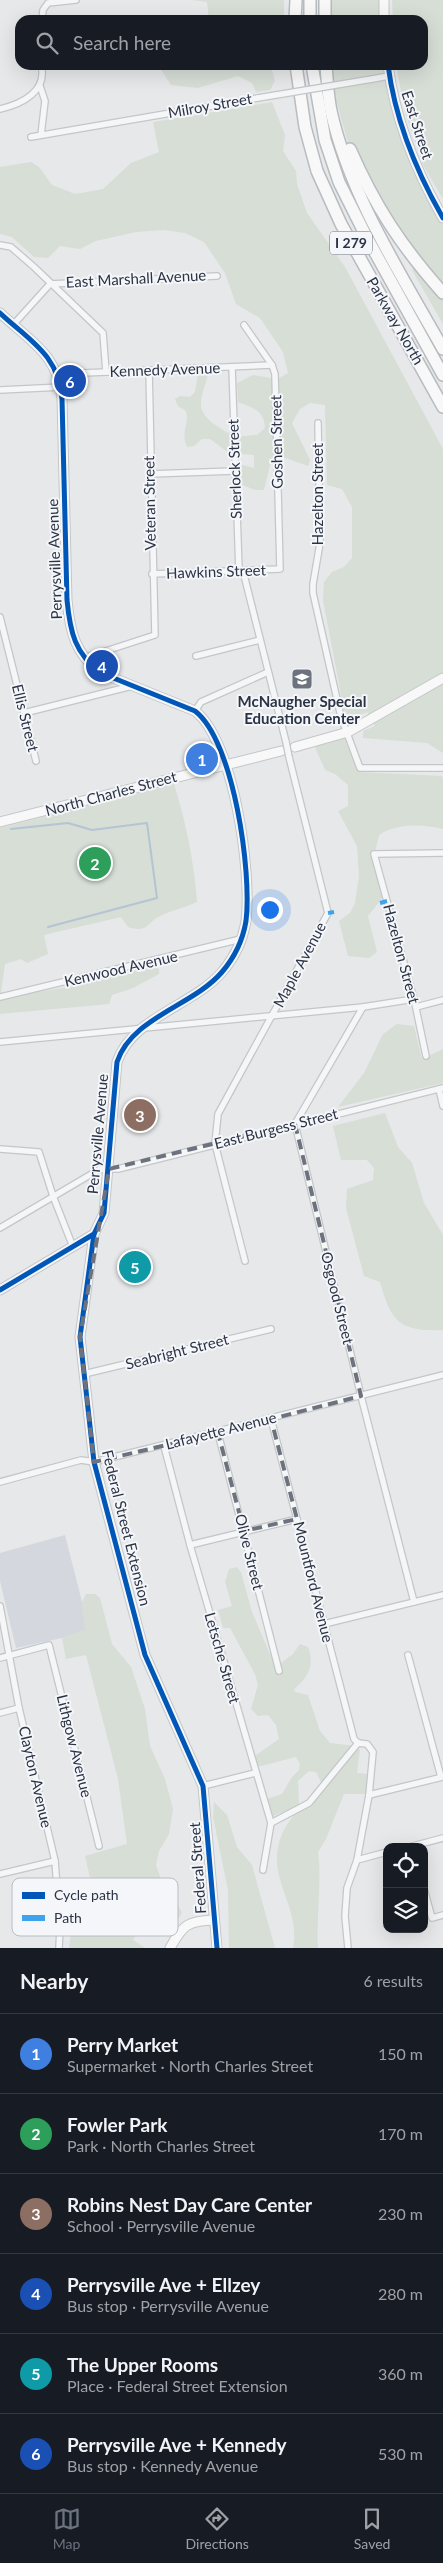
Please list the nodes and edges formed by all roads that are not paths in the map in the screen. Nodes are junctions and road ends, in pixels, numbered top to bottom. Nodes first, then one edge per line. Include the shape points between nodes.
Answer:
1 (76, 0) edge
2 (296, 0) edge
3 (310, 0) edge
4 (325, 0) edge
5 (384, 0) edge
6 (43, 15) edge
7 (296, 15) edge
8 (310, 15) edge
9 (325, 15) edge
10 (384, 15) edge
11 (42, 70) edge
12 (296, 70) edge
13 (313, 70) edge
14 (327, 70) edge
15 (327, 70) edge
16 (388, 70) edge
17 (389, 76) junction
18 (40, 86) junction
19 (0, 109) edge
20 (41, 135) junction
21 (31, 137) dead end
22 (443, 218) edge
23 (0, 245) edge
24 (217, 276) dead end
25 (50, 284) junction
26 (443, 293) edge
27 (0, 313) edge
28 (244, 324) dead end
29 (13, 325) junction
30 (443, 349) edge
31 (272, 365) junction
32 (232, 367) junction
33 (148, 370) junction
34 (106, 372) junction
35 (59, 374) junction
36 (443, 375) edge
37 (62, 387) junction
38 (0, 390) edge
39 (443, 407) edge
40 (318, 423) dead end
41 (234, 471) junction
42 (150, 474) junction
43 (280, 569) joint
44 (241, 571) junction
45 (152, 574) junction
46 (0, 617) edge
47 (260, 640) junction
48 (196, 656) dead end
49 (84, 658) junction
50 (268, 672) junction
51 (443, 678) edge
52 (132, 686) junction
53 (195, 711) junction
54 (24, 713) junction
55 (348, 732) junction
56 (295, 747) dead end
57 (280, 751) dead end
58 (36, 761) dead end
59 (224, 765) junction
60 (443, 768) edge
61 (0, 822) edge
62 (443, 853) edge
63 (241, 939) junction
64 (0, 997) edge
65 (414, 999) junction
66 (443, 1000) edge
67 (363, 1007) junction
68 (416, 1007) junction
69 (273, 1015) junction
70 (142, 1029) junction
71 (0, 1042) edge
72 (426, 1056) dead end
73 (441, 1088) edge
74 (443, 1106) edge
75 (295, 1124) junction
76 (215, 1144) junction
77 (0, 1149) edge
78 (108, 1169) junction
79 (53, 1196) junction
80 (0, 1228) edge
81 (94, 1234) junction
82 (74, 1247) junction
83 (245, 1261) dead end
84 (0, 1290) edge
85 (270, 1329) dead end
86 (84, 1374) junction
87 (443, 1375) edge
88 (361, 1396) junction
89 (270, 1419) junction
90 (218, 1433) junction
91 (164, 1446) junction
92 (94, 1462) junction
93 (0, 1482) edge
94 (297, 1519) junction
95 (244, 1531) junction
96 (190, 1544) junction
97 (443, 1596) edge
98 (414, 1602) junction
99 (0, 1606) edge
100 (324, 1624) junction
101 (11, 1655) junction
102 (408, 1656) dead end
103 (0, 1658) edge
104 (279, 1671) dead end
105 (19, 1708) junction
106 (0, 1713) edge
107 (358, 1742) junction
108 (255, 1773) junction
109 (442, 1777) edge
110 (203, 1786) junction
111 (369, 1795) junction
112 (271, 1824) junction
113 (443, 1838) edge
114 (423, 1843) edge
115 (99, 1846) dead end
116 (383, 1853) edge
117 (358, 1860) junction
118 (54, 1861) junction
119 (262, 1870) dead end
120 (0, 1874) edge
121 (56, 1878) edge
122 (428, 1904) edge
123 (443, 1916) edge
124 (214, 1920) junction
125 (178, 1935) edge
126 (177, 1936) edge
127 (170, 1948) edge
128 (217, 1948) edge
129 (348, 1948) edge

1 - 6 street via 48,3
2 - 7 highway
3 - 8 highway
4 - 9 highway
5 - 10 main road
11 - 18 street via 44,77
12 - 39 highway, Parkway North / I 279 via 305,128 317,171 341,224
13 - 36 highway via 325,140 339,182
14 - 26 highway via 343,128 369,192 412,258
15 - 30 highway, Parkway North / I 279 via 331,110 343,151 367,210
16 - 17 main road, East Street
17 - 20 street, Milroy Street, bridge
17 - 22 main road, East Street via 409,147 424,185
18 - 19 street via 23,101
18 - 20 street via 45,101
20 - 21 street, Milroy Street
23 - 25 street via 11,247
24 - 25 street, East Marshall Avenue
25 - 29 street, East Marshall Avenue
25 - 34 street via 103,332
27 - 29 main road, Perrysville Avenue
28 - 31 street, Goshen Street
29 - 35 main road, Perrysville Avenue via 49,358
31 - 32 street, Kennedy Avenue
31 - 43 street, Goshen Street via 275,374
32 - 33 street, Kennedy Avenue
32 - 41 street, Sherlock Street
33 - 34 street, Kennedy Avenue
33 - 42 street, Veteran Street
34 - 35 street, Kennedy Avenue
35 - 37 main road, Perrysville Avenue
37 - 38 street
37 - 49 main road, Perrysville Avenue via 67,600 70,632
40 - 55 street, Hazelton Street via 320,543 313,593 341,717
41 - 42 street
41 - 44 street, Sherlock Street
42 - 45 street, Veteran Street
43 - 44 street, Hawkins Street
44 - 45 street, Hawkins Street
44 - 47 street, Maple Avenue
45 - 49 street, Veteran Street via 155,635
46 - 54 street, Ellis Street
47 - 48 street
47 - 50 street, Maple Avenue
49 - 52 main road, Perrysville Avenue via 102,673
50 - 53 street via 201,702
50 - 69 street, Maple Avenue, bridge via 328,913
51 - 55 main road
52 - 53 main road, Perrysville Avenue
52 - 54 street
53 - 59 main road, Perrysville Avenue via 212,730
54 - 58 street, Ellis Street
55 - 56 main road
55 - 60 street, Hazelton Street via 360,768
57 - 59 main road, North Charles Street
59 - 61 main road, North Charles Street
59 - 63 main road, Perrysville Avenue via 240,817 248,900
62 - 65 street, Hazelton Street via 374,854
63 - 64 street, Kenwood Avenue
63 - 70 main road, Perrysville Avenue via 231,960 210,983
65 - 67 street
65 - 68 street, Hazelton Street
66 - 68 street
67 - 69 street
67 - 75 street
68 - 72 street, Hazelton Street
69 - 70 street
69 - 76 street, Maple Avenue via 218,1114
70 - 71 street
70 - 78 main road, Perrysville Avenue via 121,1049 117,1062
73 - 74 street
73 - 75 street, East Burgess Street
75 - 76 street, East Burgess Street
75 - 88 street, Osgood Street
76 - 78 street, East Burgess Street
76 - 83 street, Maple Avenue
77 - 79 street via 39,1152
78 - 79 street, East Burgess Street via 95,1171
78 - 81 main road, Perrysville Avenue via 104,1213
79 - 80 street, East Burgess Street
79 - 82 street
81 - 82 main road
81 - 86 main road, Federal Street Extension via 80,1337
82 - 84 main road
85 - 86 street, Seabright Street
86 - 92 main road, Federal Street Extension
87 - 88 street, Lafayette Avenue
88 - 89 street, Lafayette Avenue
88 - 98 street, Osgood Street
89 - 90 street, Lafayette Avenue
89 - 94 street, Mountford Avenue
90 - 91 street, Lafayette Avenue
90 - 95 street, Olive Street
91 - 92 street, Lafayette Avenue
91 - 96 street, Letsche Street
92 - 93 street, Lafayette Avenue via 81,1460
92 - 110 main road, Federal Street Extension via 144,1655
94 - 95 street
94 - 100 street, Mountford Avenue
95 - 96 street
95 - 104 street, Olive Street
96 - 108 street, Letsche Street
97 - 98 street
98 - 100 street
99 - 101 street, Clayton Avenue
100 - 107 street, Mountford Avenue via 354,1739
101 - 103 street
101 - 105 street, Clayton Avenue
101 - 115 street, Lithgow Avenue via 49,1645
102 - 109 street
105 - 106 street
105 - 118 street, Clayton Avenue
107 - 111 street via 367,1744 373,1752
107 - 112 street via 309,1803
108 - 110 street
108 - 112 street, Letsche Street
109 - 111 street
110 - 124 main road, Federal Street
111 - 117 street
112 - 119 street, Letsche Street
113 - 114 street
116 - 117 street
117 - 129 street via 347,1888
118 - 120 street
118 - 121 street, Clayton Avenue
122 - 123 street via 432,1918
124 - 125 main road via 188,1924
124 - 128 main road, Federal Street
126 - 127 main road

